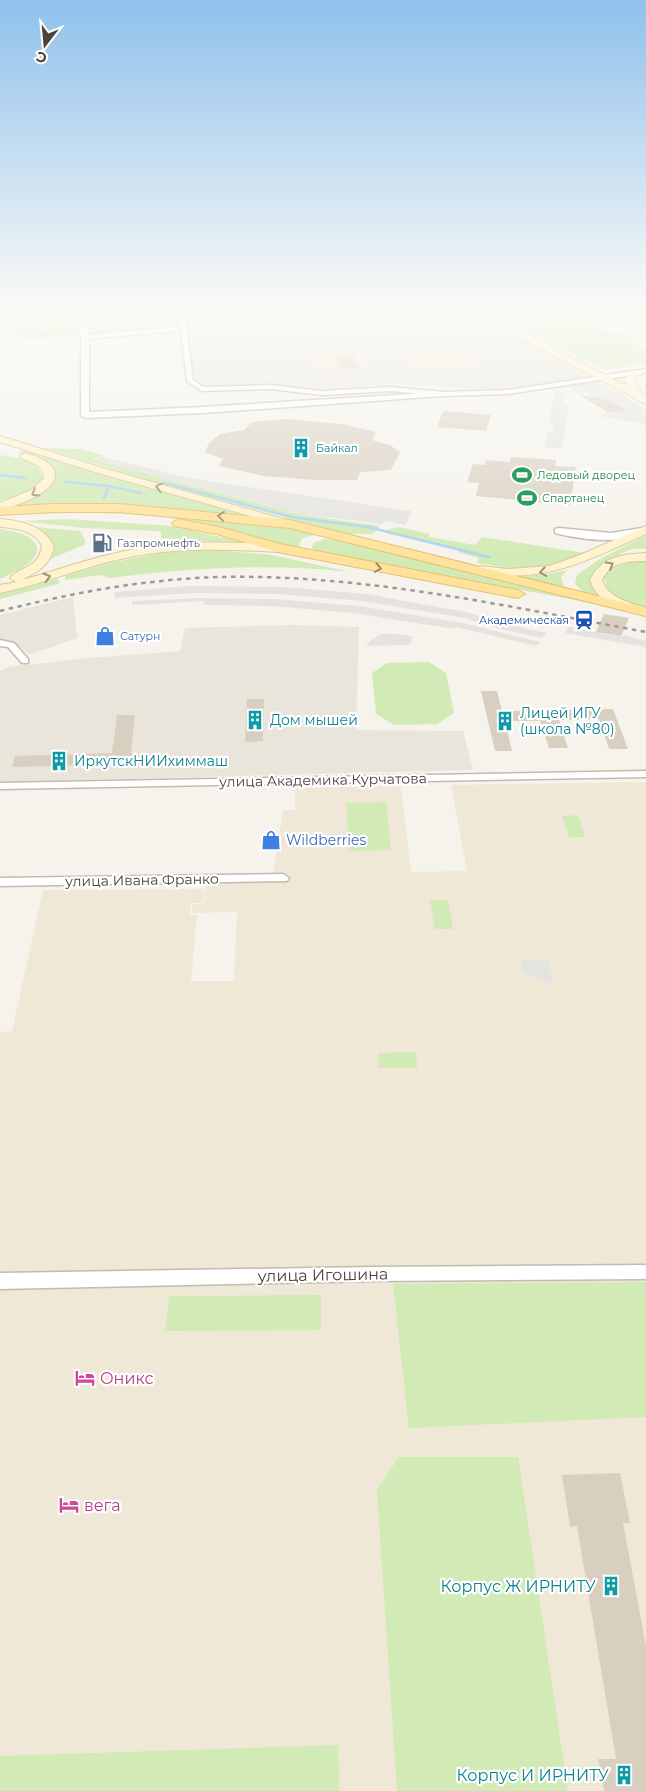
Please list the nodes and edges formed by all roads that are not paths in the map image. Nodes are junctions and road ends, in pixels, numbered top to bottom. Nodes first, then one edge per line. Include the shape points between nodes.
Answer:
1 (85, 392) edge
2 (310, 392) edge
3 (346, 392) edge
4 (417, 392) edge
5 (511, 392) edge
6 (631, 392) edge
7 (443, 394) junction
8 (642, 398) edge
9 (0, 439) edge
10 (0, 451) edge
11 (0, 509) edge
12 (0, 519) edge
13 (0, 523) edge
14 (290, 524) junction
15 (644, 530) edge
16 (338, 536) junction
17 (278, 548) junction
18 (646, 556) edge
19 (330, 558) junction
20 (589, 558) junction
21 (448, 564) junction
22 (0, 583) edge
23 (0, 589) edge
24 (646, 612) edge
25 (646, 620) edge
26 (0, 644) edge
27 (25, 661) dead end
28 (646, 774) edge
29 (0, 786) edge
30 (283, 878) dead end
31 (0, 882) edge
32 (646, 1272) edge
33 (0, 1281) edge

1 - 7 street via 85,415
2 - 3 street
4 - 7 street
5 - 7 street
6 - 8 main road
14 -> 9 main road
10 -> 11 main road via 38,462 48,469 50,476 46,485 35,494
14 -> 11 main road via 119,508
12 - 17 main road via 76,516 154,520 210,529
13 - 22 main road via 32,530 44,538 48,546 45,558 37,567
14 - 16 main road
15 - 20 main road
15 - 20 street via 614,537 559,531 582,535 596,543 597,551
16 - 19 main road via 314,538 304,546 307,551
16 - 21 main road
17 - 19 main road
23 -> 17 main road via 124,554 155,549 223,545
24 -> 18 main road via 611,598 599,589 596,580 600,571 612,562
19 -> 25 main road
20 -> 21 main road via 555,570 534,573 508,573
21 - 24 main road
26 - 27 street via 11,645
28 - 29 street, улица Академика Курчатова
30 - 31 street, улица Ивана Франко
32 - 33 street, улица Игошина

